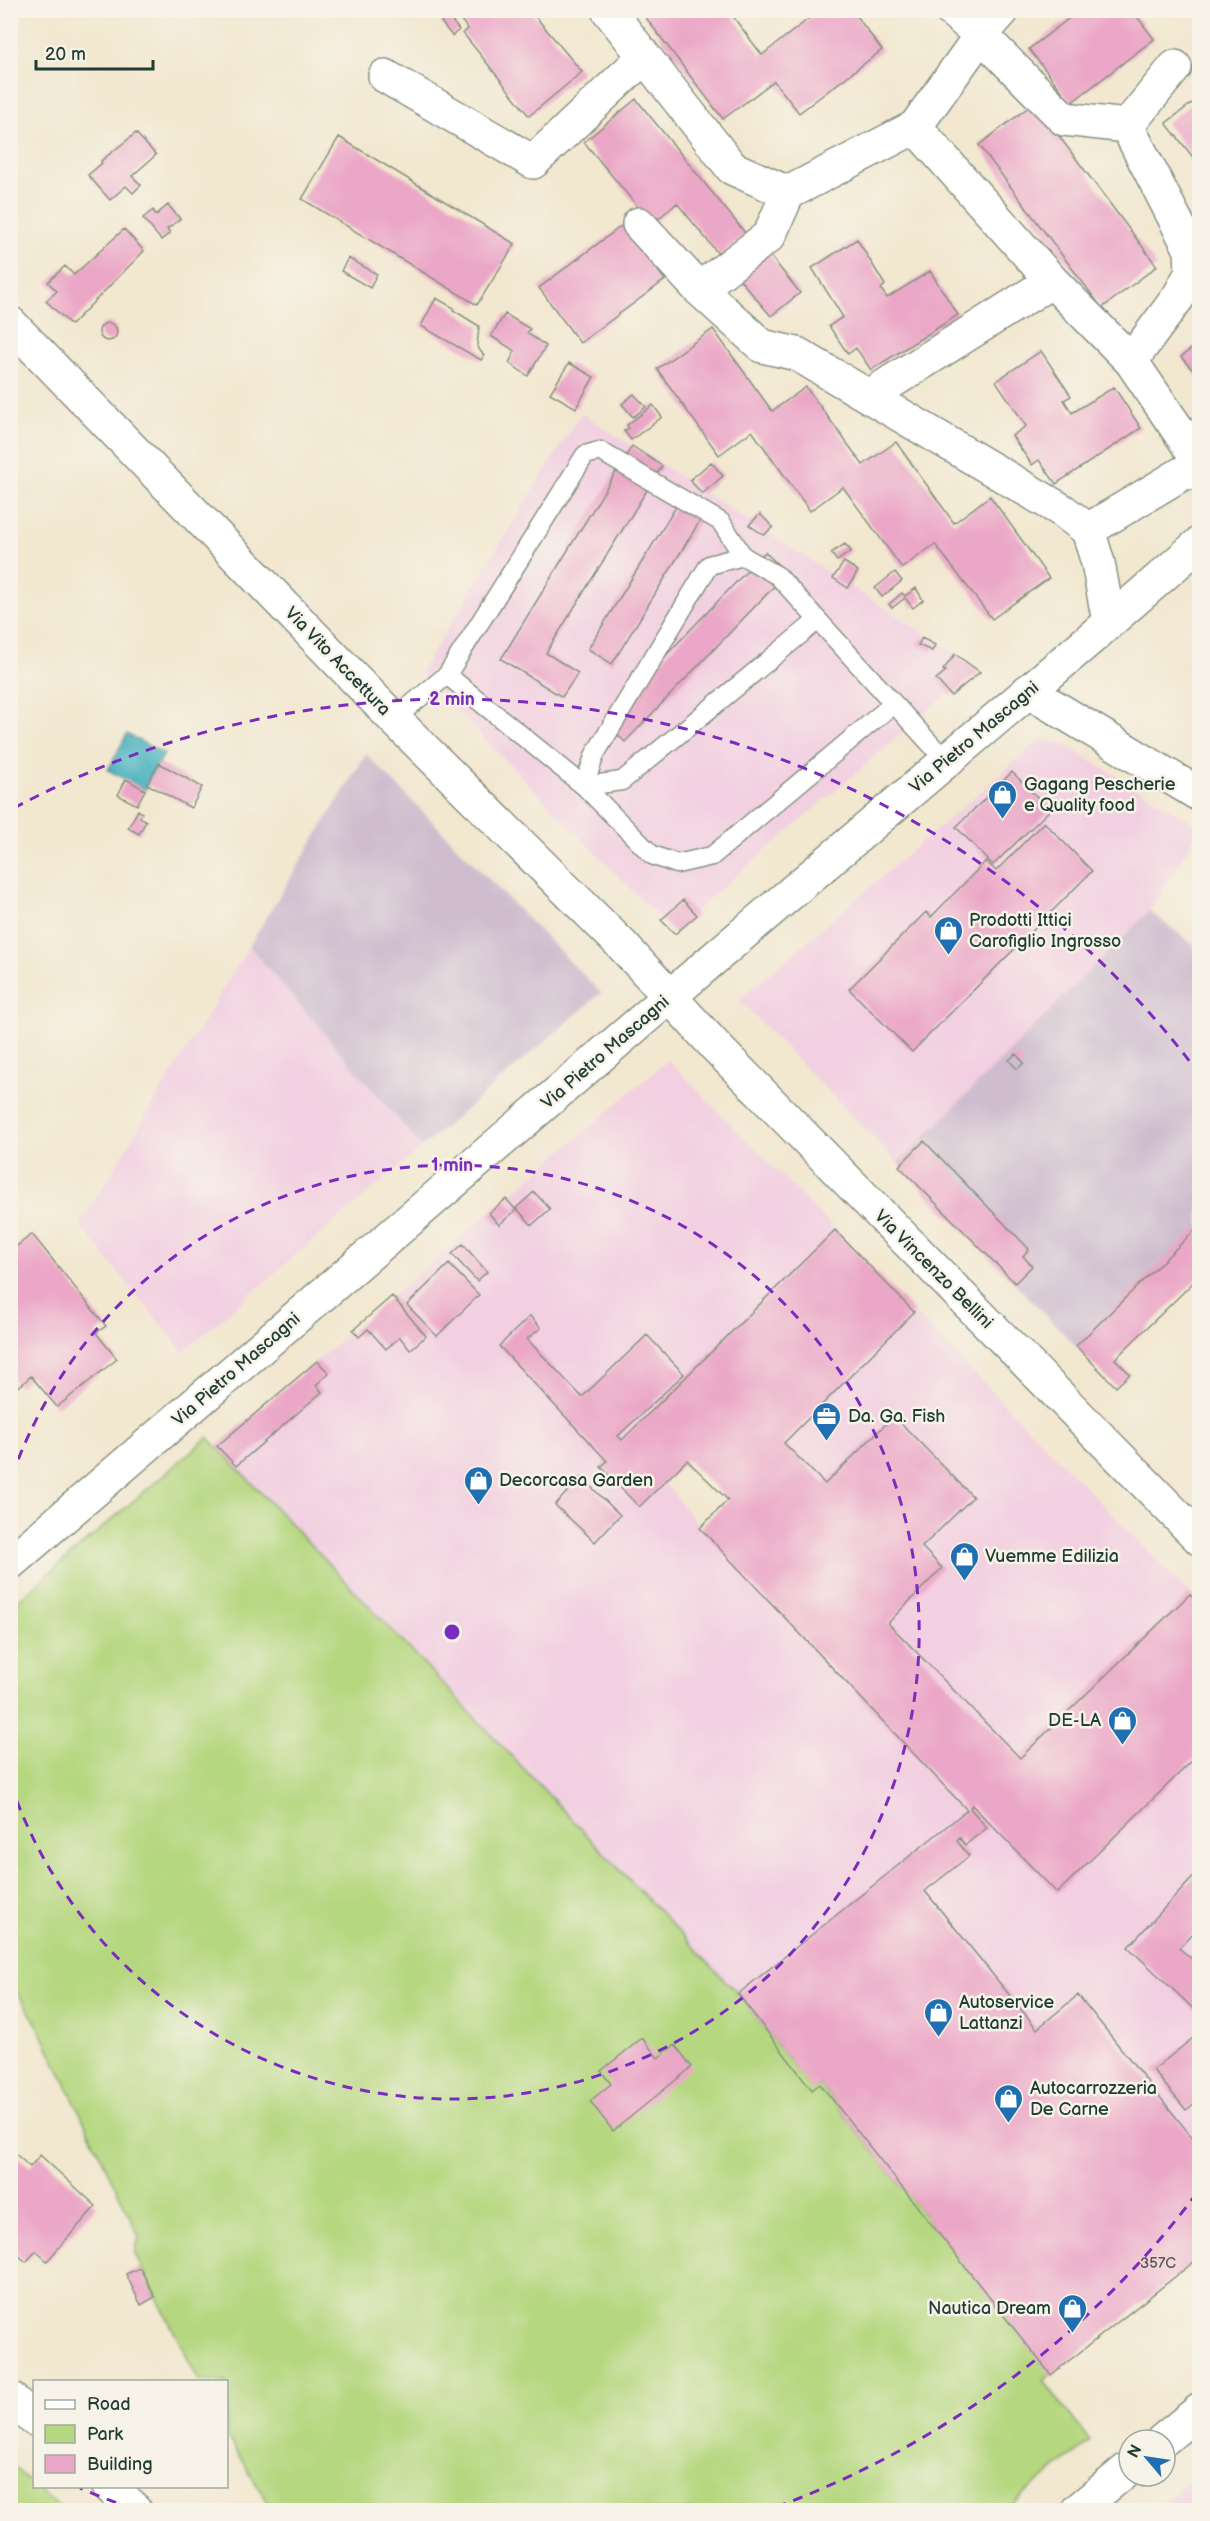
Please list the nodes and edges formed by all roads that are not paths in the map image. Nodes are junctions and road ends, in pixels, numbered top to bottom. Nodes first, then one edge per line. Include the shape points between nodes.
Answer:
1 (608, 10) edge
2 (951, 10) edge
3 (1003, 10) edge
4 (981, 34) junction
5 (644, 57) junction
6 (1175, 66) dead end
7 (386, 76) dead end
8 (1126, 126) junction
9 (915, 127) junction
10 (788, 193) junction
11 (639, 224) dead end
12 (1052, 281) junction
13 (699, 289) junction
14 (10, 323) edge
15 (1131, 361) junction
16 (869, 396) junction
17 (1200, 457) edge
18 (1200, 472) edge
19 (1088, 530) junction
20 (1200, 543) edge
21 (743, 556) junction
22 (818, 621) junction
23 (1110, 622) junction
24 (447, 675) junction
25 (1028, 691) junction
26 (893, 704) junction
27 (394, 719) junction
28 (946, 761) junction
29 (584, 786) junction
30 (1200, 795) edge
31 (669, 997) junction
32 (1200, 1539) edge
33 (10, 1563) edge
34 (10, 2398) edge
35 (1200, 2410) edge
36 (33, 2418) edge
37 (1177, 2429) edge
38 (1117, 2478) edge
39 (110, 2488) edge
40 (135, 2511) edge
41 (1078, 2511) edge

1 - 5 street
2 - 4 street
3 - 4 street
4 - 8 street via 1064,119
4 - 9 street
5 - 7 street via 533,162
5 - 10 street via 732,168
6 - 8 street
8 - 15 street via 1191,250 1192,272
9 - 10 street
9 - 12 street
10 - 13 street via 769,236
11 - 13 street
12 - 15 street
12 - 16 street
13 - 16 street via 762,346 797,354
14 - 27 street, Via Vito Accettura
15 - 17 street
16 - 19 street via 1063,511
18 - 19 street via 1183,473
19 - 23 street
20 - 23 street, Via Pietro Mascagni
21 - 22 lane via 778,576
21 - 24 lane via 721,522 600,451 585,455
21 - 29 lane via 709,565 595,754
22 - 26 lane
22 - 29 lane via 622,781
23 - 25 street, Via Pietro Mascagni
24 - 27 lane
24 - 29 lane
25 - 28 street, Via Pietro Mascagni
25 - 30 street
26 - 28 lane
26 - 29 lane via 712,856 677,864 652,855
27 - 31 street, Via Vito Accettura via 622,945
28 - 31 street, Via Pietro Mascagni
31 - 32 street, Via Vincenzo Bellini
31 - 33 street, Via Pietro Mascagni
34 - 36 street
35 - 37 street
38 - 41 street
39 - 40 street

